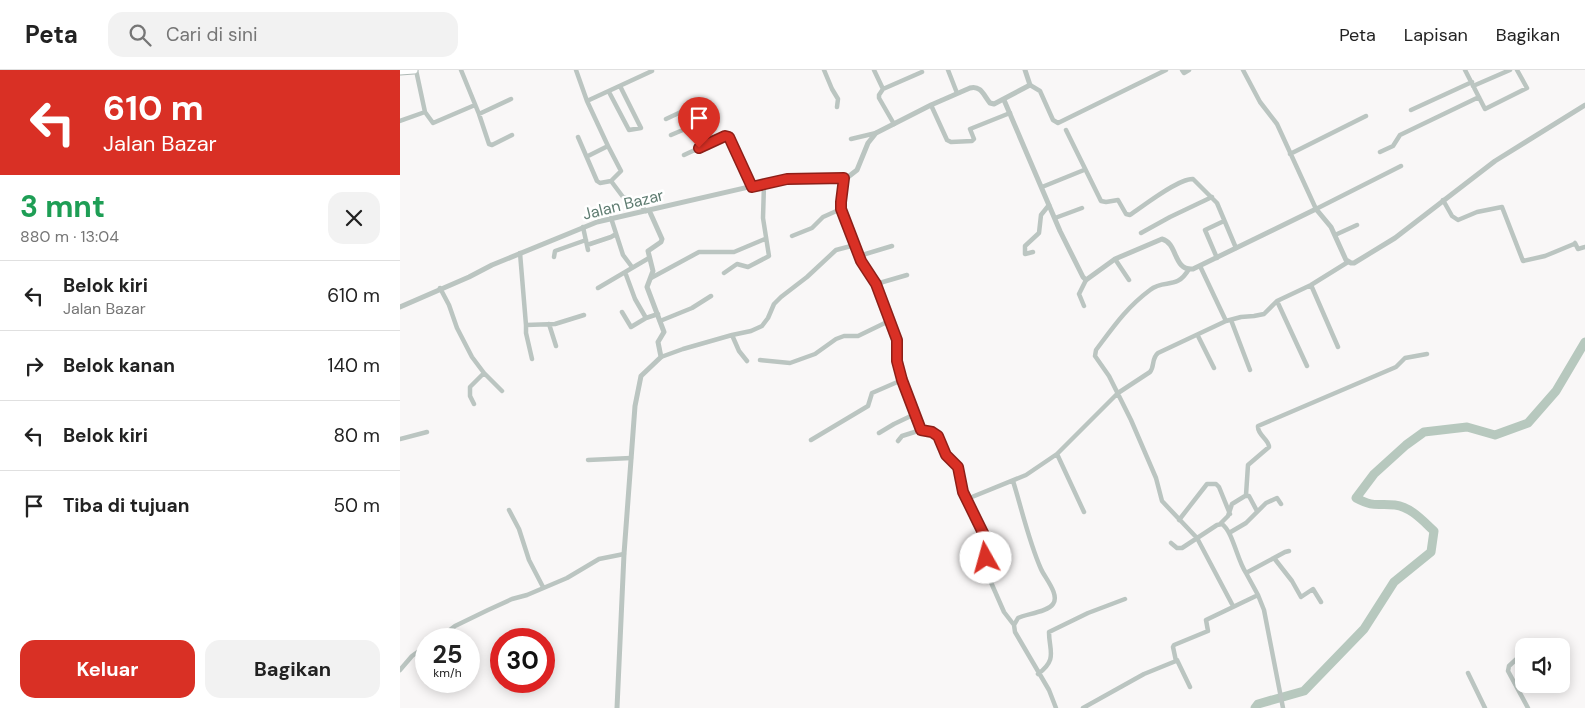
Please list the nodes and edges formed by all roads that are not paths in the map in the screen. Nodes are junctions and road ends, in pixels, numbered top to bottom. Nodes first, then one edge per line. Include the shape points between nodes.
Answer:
1 (415, 70) edge
2 (461, 70) edge
3 (576, 70) edge
4 (824, 70) edge
5 (874, 70) edge
6 (948, 70) edge
7 (1025, 70) edge
8 (1166, 70) edge
9 (1182, 70) edge
10 (1189, 70) edge
11 (1243, 70) edge
12 (1465, 70) edge
13 (1510, 70) edge
14 (1516, 70) edge
15 (400, 71) edge
16 (652, 71) edge
17 (922, 72) dead end
18 (1472, 84) junction
19 (1030, 85) junction
20 (620, 86) junction
21 (883, 89) junction
22 (609, 92) junction
23 (957, 93) junction
24 (1479, 97) junction
25 (511, 99) dead end
26 (1004, 100) junction
27 (587, 101) junction
28 (475, 104) junction
29 (1585, 104) edge
30 (931, 105) junction
31 (837, 107) dead end
32 (1411, 110) dead end
33 (425, 112) junction
34 (1010, 113) junction
35 (479, 114) junction
36 (1366, 116) dead end
37 (666, 119) dead end
38 (400, 121) edge
39 (704, 121) junction
40 (894, 124) junction
41 (1066, 130) dead end
42 (876, 133) junction
43 (512, 135) dead end
44 (671, 135) dead end
45 (578, 137) dead end
46 (851, 139) dead end
47 (713, 141) junction
48 (608, 146) junction
49 (1380, 152) dead end
50 (1290, 154) junction
51 (684, 155) dead end
52 (588, 156) junction
53 (1401, 166) dead end
54 (1084, 170) junction
55 (844, 178) junction
56 (610, 181) junction
57 (750, 182) junction
58 (764, 184) junction
59 (1042, 187) junction
60 (1212, 197) junction
61 (1443, 200) junction
62 (1049, 205) junction
63 (1082, 208) dead end
64 (841, 209) junction
65 (1316, 209) junction
66 (648, 211) junction
67 (611, 218) junction
68 (1054, 218) junction
69 (1224, 220) junction
70 (1357, 225) dead end
71 (583, 227) junction
72 (1141, 233) dead end
73 (616, 234) junction
74 (1335, 235) junction
75 (792, 236) dead end
76 (765, 239) junction
77 (587, 245) junction
78 (855, 245) junction
79 (892, 246) dead end
80 (1585, 247) edge
81 (1236, 248) junction
82 (734, 252) junction
83 (1033, 252) dead end
84 (520, 253) junction
85 (859, 256) junction
86 (554, 257) dead end
87 (650, 258) junction
88 (1115, 258) junction
89 (1217, 258) junction
90 (1348, 262) junction
91 (737, 264) junction
92 (1200, 266) junction
93 (632, 268) junction
94 (1189, 269) junction
95 (625, 272) junction
96 (724, 274) dead end
97 (907, 275) dead end
98 (651, 278) junction
99 (1086, 280) junction
100 (1129, 280) dead end
101 (876, 284) junction
102 (1311, 285) junction
103 (440, 288) junction
104 (598, 288) dead end
105 (711, 296) dead end
106 (1277, 301) junction
107 (1084, 306) dead end
108 (400, 307) edge
109 (622, 312) dead end
110 (658, 314) junction
111 (584, 316) dead end
112 (646, 318) junction
113 (1228, 320) junction
114 (660, 321) junction
115 (889, 321) junction
116 (549, 324) junction
117 (526, 325) junction
118 (732, 335) junction
119 (1198, 336) junction
120 (556, 346) dead end
121 (1338, 347) dead end
122 (1427, 354) dead end
123 (661, 357) junction
124 (532, 359) dead end
125 (760, 360) dead end
126 (748, 361) dead end
127 (1307, 366) dead end
128 (1214, 368) dead end
129 (1250, 370) dead end
130 (484, 373) junction
131 (902, 380) junction
132 (502, 390) dead end
133 (1118, 393) junction
134 (474, 404) dead end
135 (915, 414) junction
136 (921, 430) junction
137 (427, 432) dead end
138 (879, 433) dead end
139 (400, 439) edge
140 (811, 440) dead end
141 (898, 441) dead end
142 (1056, 454) junction
143 (631, 458) junction
144 (588, 460) dead end
145 (1013, 481) junction
146 (1246, 495) junction
147 (967, 499) junction
148 (1281, 504) dead end
149 (509, 510) dead end
150 (1257, 510) junction
151 (1084, 512) dead end
152 (1230, 514) junction
153 (1179, 520) junction
154 (1220, 524) junction
155 (1228, 533) junction
156 (1197, 538) junction
157 (1171, 543) dead end
158 (1289, 552) dead end
159 (624, 554) junction
160 (1274, 558) junction
161 (1246, 573) junction
162 (542, 587) junction
163 (1258, 595) junction
164 (1126, 599) dead end
165 (1321, 602) dead end
166 (1233, 606) junction
167 (1014, 625) junction
168 (454, 628) edge
169 (415, 654) edge
170 (1177, 660) junction
171 (1515, 660) edge
172 (400, 670) edge
173 (1468, 673) dead end
174 (1038, 674) junction
175 (1515, 685) edge
176 (1190, 687) dead end
177 (1519, 693) edge
178 (1283, 706) edge
179 (1086, 707) edge
180 (1526, 707) edge
181 (617, 708) edge
182 (1056, 708) edge
183 (1485, 708) edge

1 - 15 main road
1 - 33 street
2 - 28 street
3 - 27 street
4 - 31 street via 838,99
5 - 21 street
6 - 23 street
7 - 19 street
8 - 19 street via 1058,123 1053,120 1039,90
9 - 10 street via 1184,73
11 - 50 street via 1260,102 1277,124
12 - 18 street
13 - 18 street
14 - 24 street via 1527,88 1485,109
16 - 20 street
17 - 21 street
18 - 24 street
18 - 32 street
19 - 26 street
20 - 22 street
20 - 22 street via 641,128 629,130
21 - 40 street via 878,94 879,98
22 - 27 street
23 - 26 street via 977,87 991,104
23 - 30 street
24 - 49 street via 1400,135 1393,146
25 - 35 street
26 - 34 street
27 - 48 street
28 - 33 street via 433,123
28 - 35 street
29 - 61 street via 1495,161
30 - 34 street via 945,137 951,142 972,141 971,128
30 - 40 street
33 - 38 street
34 - 59 street
35 - 43 street via 490,145
36 - 50 street
37 - 39 street via 696,105
39 - 44 street
39 - 47 street
40 - 42 street
41 - 54 street
42 - 46 street
42 - 55 street via 854,173
45 - 52 street
47 - 51 street
47 - 57 street via 729,137
48 - 52 street
48 - 56 street via 621,171
50 - 65 street
52 - 56 street via 597,180 600,183
53 - 65 street
54 - 59 street
54 - 60 street via 1101,201 1118,200 1129,216 1189,179 1195,180
55 - 58 street, Jalan Bazar via 787,179
55 - 64 street
56 - 66 street via 623,197 636,200
57 - 58 street, Jalan Bazar
57 - 66 street, Jalan Bazar
58 - 76 street
59 - 62 street
60 - 69 street
60 - 72 street
61 - 80 street via 1458,220 1502,207 1523,261 1575,243 1578,250
61 - 90 street via 1387,243 1354,263
62 - 68 street
62 - 83 street via 1041,215 1039,233 1025,246 1025,254
63 - 68 street
64 - 75 street via 823,217 812,228
64 - 78 street
65 - 74 street
65 - 81 street
66 - 67 street, Jalan Bazar
66 - 87 street via 662,239 649,249
67 - 71 street, Jalan Bazar
67 - 73 street
68 - 99 street via 1082,278
69 - 81 street
69 - 89 street via 1205,230
70 - 74 street
71 - 77 street
71 - 84 street, Jalan Bazar
73 - 77 street
73 - 93 street
74 - 90 street
76 - 82 street
76 - 91 street via 768,257 748,267
77 - 86 street via 556,251
78 - 85 street
78 - 118 street via 836,250 781,297 762,326
79 - 85 street
81 - 89 street
82 - 91 street
82 - 98 street via 702,251
84 - 103 street, Jalan Bazar
84 - 117 street
85 - 101 street
87 - 93 street
87 - 98 street
88 - 94 street via 1165,240 1180,264
88 - 99 street
88 - 100 street
89 - 92 street
90 - 102 street
91 - 96 street
92 - 94 street
92 - 113 street
93 - 95 street
94 - 133 street via 1178,282 1149,290 1119,318 1096,350 1095,358
95 - 104 street
95 - 112 street
97 - 101 street
98 - 110 street via 647,287
99 - 107 street via 1079,294
101 - 115 street
102 - 106 street
102 - 121 street
103 - 108 street, Jalan Bazar
103 - 130 street via 472,357
105 - 114 street
106 - 113 street via 1260,316
106 - 127 street
109 - 112 street via 631,327
110 - 112 street
110 - 114 street
111 - 116 street
113 - 119 street
113 - 129 street
114 - 123 street via 664,332 658,342
115 - 125 street via 858,336 836,339 815,354 790,362
115 - 131 street via 897,340 897,361
116 - 117 street
116 - 120 street
117 - 124 street
118 - 123 street
118 - 126 street
119 - 128 street
119 - 133 street via 1156,355 1150,372
122 - 146 street via 1405,358 1396,367 1258,426 1270,447 1248,465
123 - 143 street via 639,378
130 - 132 street
130 - 134 street via 470,387
131 - 135 street
131 - 140 street via 872,392 868,406
133 - 142 street
133 - 153 street via 1156,478 1162,501
135 - 136 street
135 - 138 street
136 - 141 street via 902,436
136 - 147 street via 938,436 946,455 958,467
137 - 139 street
142 - 145 street
142 - 151 street
143 - 144 street
143 - 159 street
145 - 147 street
145 - 167 street via 1036,556 1055,599 1052,606 1022,616
146 - 150 street
146 - 152 street via 1232,504
147 - 167 street via 986,539 984,566 1004,612
148 - 150 street via 1276,498
149 - 162 street
150 - 155 street via 1246,523
152 - 153 street via 1219,487 1206,484
152 - 154 street
153 - 156 street
154 - 155 street
154 - 156 street
155 - 161 street
156 - 157 street via 1180,549
156 - 166 street
158 - 160 street
159 - 162 street via 599,559 567,578
159 - 181 street
160 - 161 street
160 - 165 street via 1301,597 1313,589
161 - 163 street
162 - 168 street
163 - 166 street
163 - 178 street via 1266,616
164 - 174 street via 1049,632 1050,661
166 - 170 street via 1207,620 1208,631 1174,645
167 - 174 street
169 - 172 street
170 - 176 street
170 - 179 street via 1144,674
171 - 175 street via 1508,671
173 - 183 street
174 - 182 street
177 - 180 street

